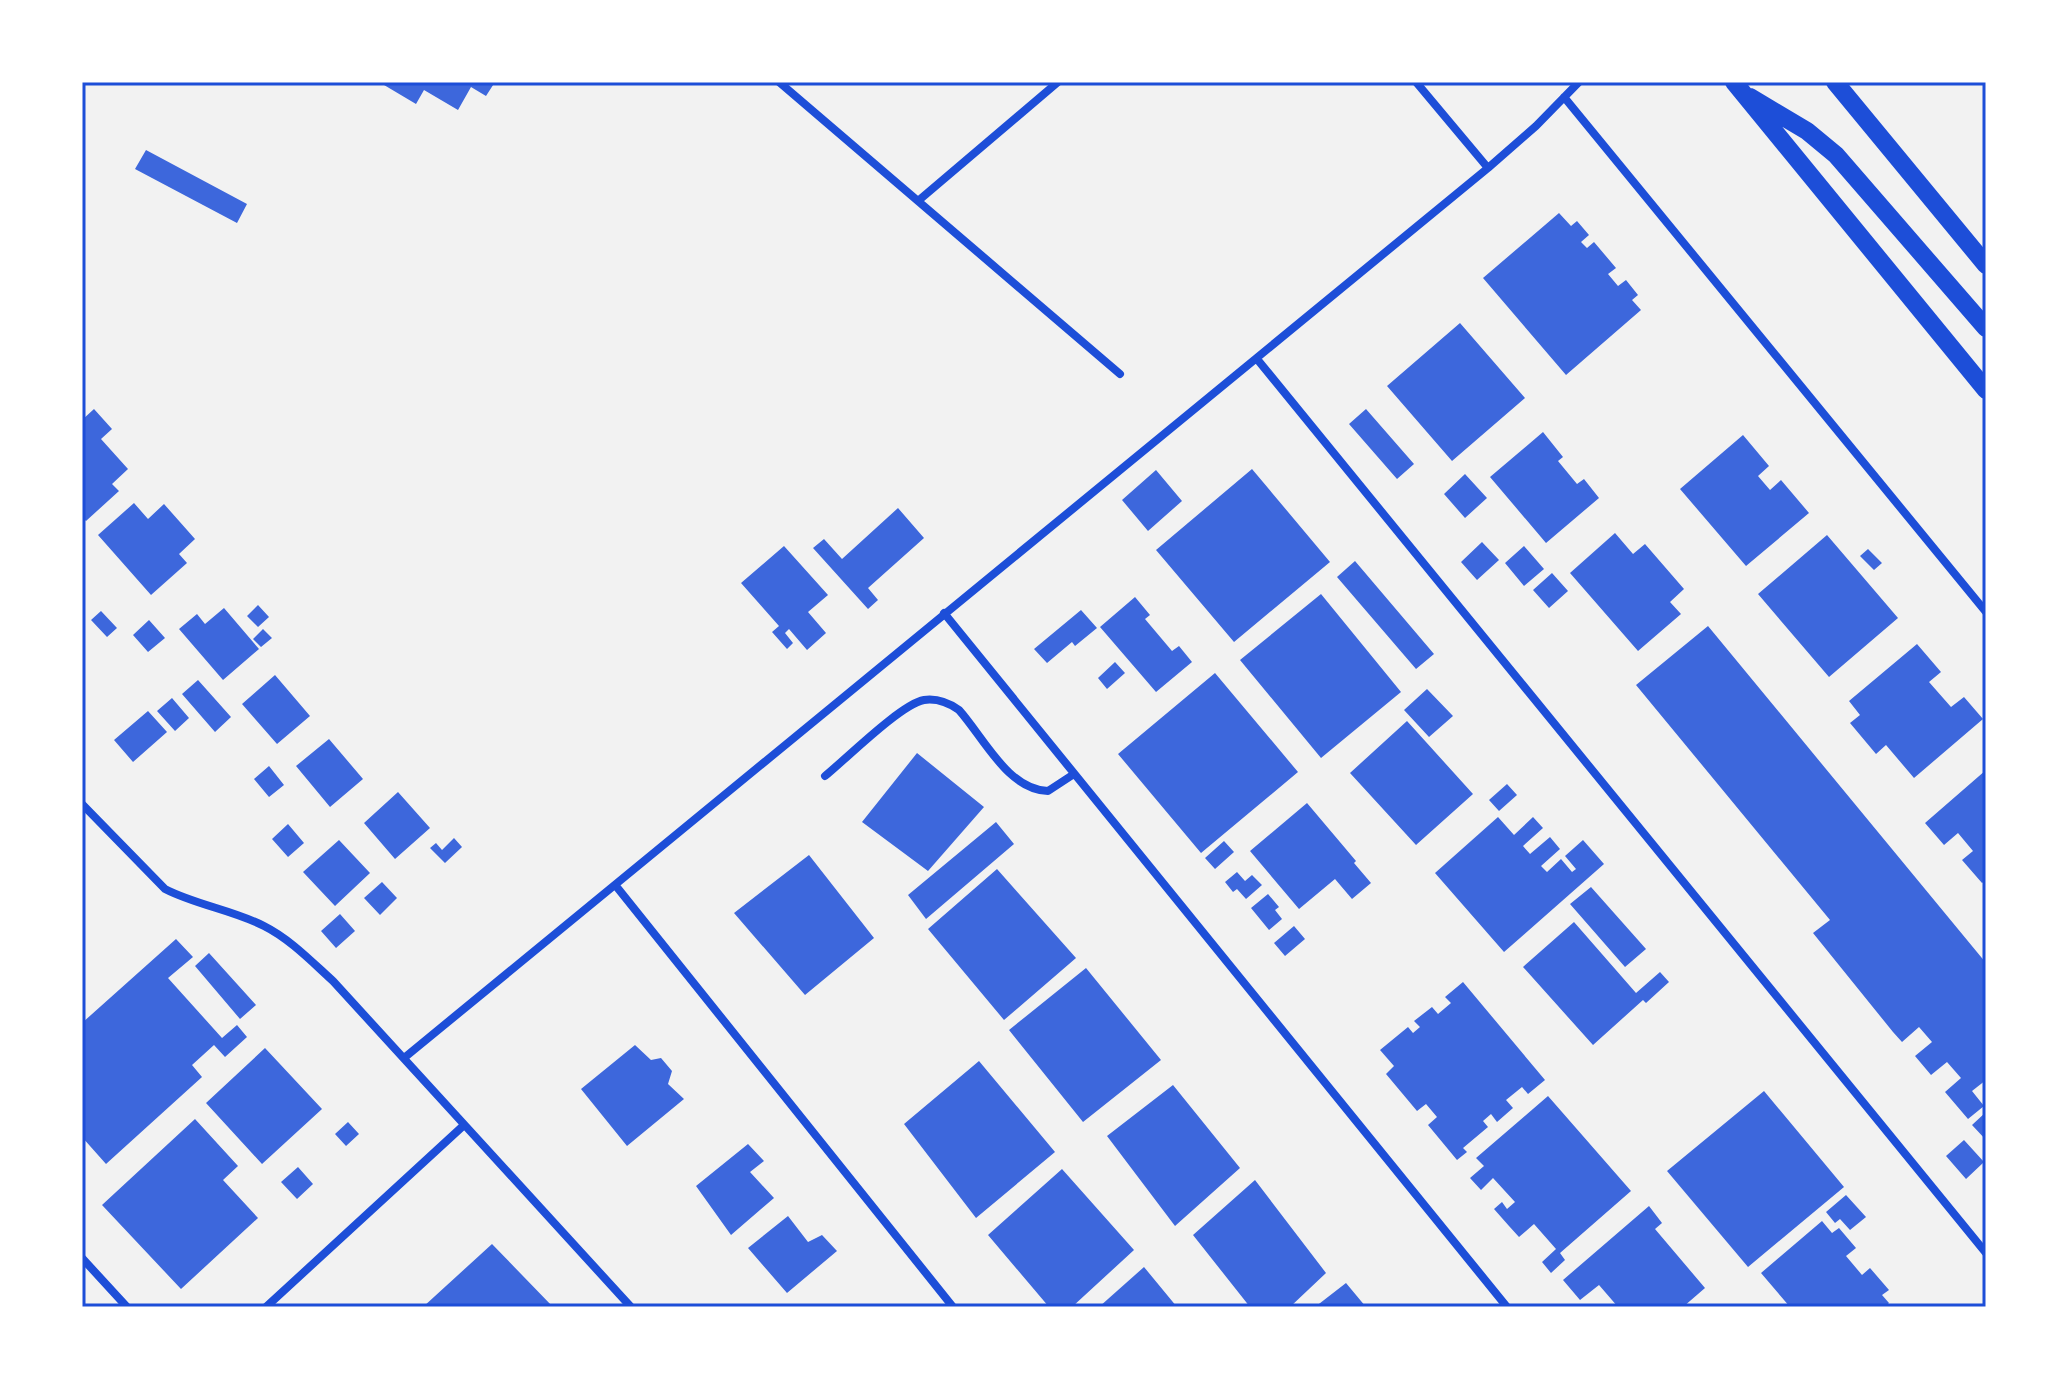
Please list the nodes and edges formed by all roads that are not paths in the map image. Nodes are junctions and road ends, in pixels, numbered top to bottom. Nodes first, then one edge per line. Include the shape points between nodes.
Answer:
1 (779, 82) edge
2 (1058, 82) edge
3 (1416, 82) edge
4 (1579, 82) edge
5 (1835, 82) edge
6 (1739, 88) edge
7 (1564, 97) junction
8 (1488, 168) junction
9 (918, 201) junction
10 (1986, 265) edge
11 (1986, 328) edge
12 (1257, 359) junction
13 (1120, 374) dead end
14 (1986, 390) edge
15 (1986, 612) edge
16 (944, 613) junction
17 (1074, 774) junction
18 (825, 776) dead end
19 (82, 804) edge
20 (616, 886) junction
21 (404, 1058) junction
22 (463, 1126) junction
23 (1986, 1253) edge
24 (82, 1258) edge
25 (127, 1307) edge
26 (266, 1307) edge
27 (631, 1307) edge
28 (953, 1307) edge
29 (1507, 1307) edge

1 - 9 street
2 - 9 street
3 - 8 street
4 - 7 street
5 - 10 main road
6 - 11 main road via 1836,155
6 - 14 main road
7 - 8 street
7 - 15 street
8 - 12 street
9 - 13 street
12 - 16 street
12 - 23 street
16 - 17 street
16 - 20 street
17 - 18 street via 1048,791 1027,788 959,710 950,703 926,700 904,710
17 - 29 street
19 - 21 street via 165,889 264,926 300,952
20 - 21 street
20 - 28 street
21 - 22 street
22 - 26 street
22 - 27 street
24 - 25 street

